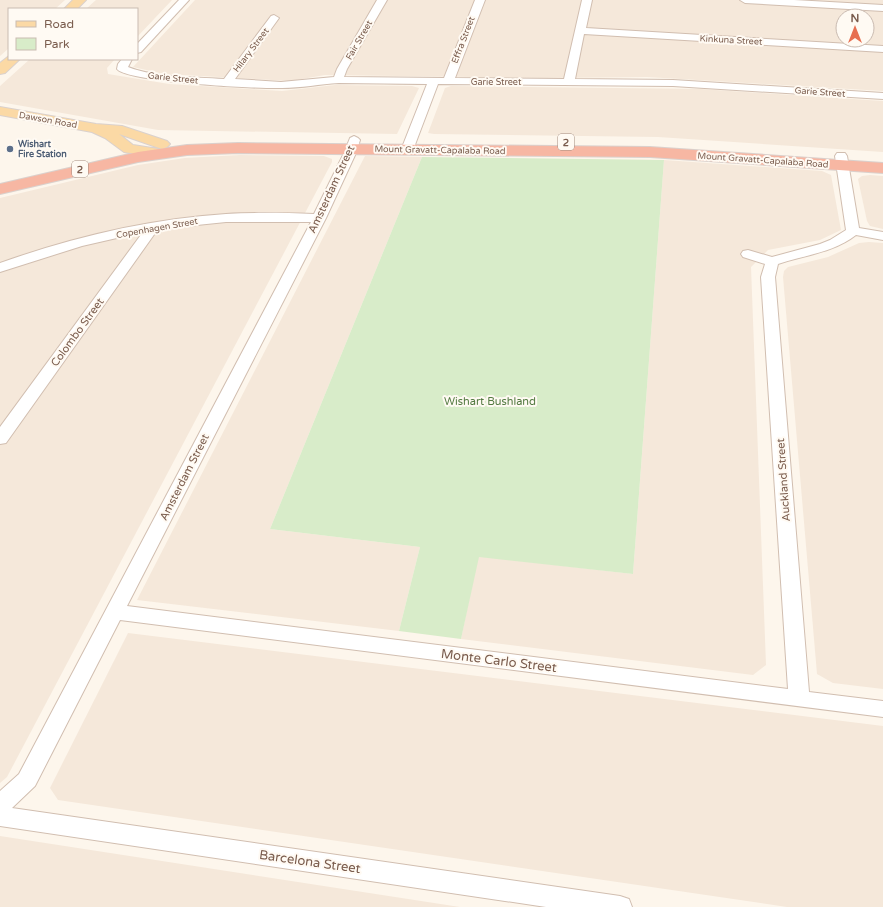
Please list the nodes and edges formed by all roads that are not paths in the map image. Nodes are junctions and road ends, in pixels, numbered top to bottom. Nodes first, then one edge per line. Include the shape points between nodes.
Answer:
1 (80, 0) edge
2 (184, 0) edge
3 (382, 0) edge
4 (480, 0) edge
5 (587, 0) edge
6 (745, 0) edge
7 (71, 8) edge
8 (883, 8) edge
9 (274, 18) dead end
10 (580, 31) junction
11 (138, 48) edge
12 (883, 49) edge
13 (12, 60) edge
14 (127, 60) edge
15 (0, 70) edge
16 (338, 80) junction
17 (434, 81) junction
18 (448, 81) junction
19 (227, 82) junction
20 (569, 82) junction
21 (883, 96) edge
22 (0, 111) edge
23 (96, 128) junction
24 (353, 144) junction
25 (408, 145) junction
26 (129, 149) junction
27 (161, 149) junction
28 (883, 159) edge
29 (842, 161) junction
30 (883, 168) edge
31 (0, 179) edge
32 (0, 189) edge
33 (319, 218) junction
34 (154, 226) junction
35 (853, 231) junction
36 (883, 236) edge
37 (748, 254) dead end
38 (772, 262) junction
39 (0, 268) edge
40 (0, 438) edge
41 (115, 612) junction
42 (799, 698) junction
43 (883, 709) edge
44 (0, 804) edge
45 (0, 816) edge
46 (620, 907) edge

1 - 7 main road
2 - 11 street
3 - 16 street, Fair Street
4 - 18 street, Effra Street
5 - 10 street
6 - 8 street
9 - 19 street, Hilary Street
10 - 12 street, Kinkuna Street
10 - 20 street
13 - 15 main road
14 - 19 street, Garie Street via 122,69 133,73
16 - 17 street, Garie Street
16 - 19 street, Garie Street via 281,85
17 - 18 street, Garie Street
17 - 25 street
18 - 20 street, Garie Street
20 - 21 street, Garie Street via 699,84
22 - 23 main road, Dawson Road
23 - 26 main road, Dawson Road
23 - 27 main road, Dawson Road via 129,131
24 - 25 highway, Mount Gravatt-Capalaba Road / 2
24 - 27 highway, Mount Gravatt-Capalaba Road / 2
24 - 33 street, Amsterdam Street
25 - 29 highway, Mount Gravatt-Capalaba Road / 2
26 - 27 main road, Dawson Road
26 - 31 highway, 2
27 - 32 highway, Mount Gravatt-Capalaba Road / 2
28 - 29 highway, Mount Gravatt-Capalaba Road / 2
29 - 30 highway, Mount Gravatt-Capalaba Road / 2
29 - 35 street
33 - 34 street, Copenhagen Street via 240,217
33 - 41 street, Amsterdam Street
34 - 39 street, Copenhagen Street via 48,252
34 - 40 street, Colombo Street
35 - 36 street
35 - 38 street via 846,238 831,244
37 - 38 street
38 - 42 street, Auckland Street via 768,277
41 - 42 street, Monte Carlo Street
41 - 44 street, Amsterdam Street via 27,780
42 - 43 street, Monte Carlo Street
45 - 46 street, Barcelona Street

